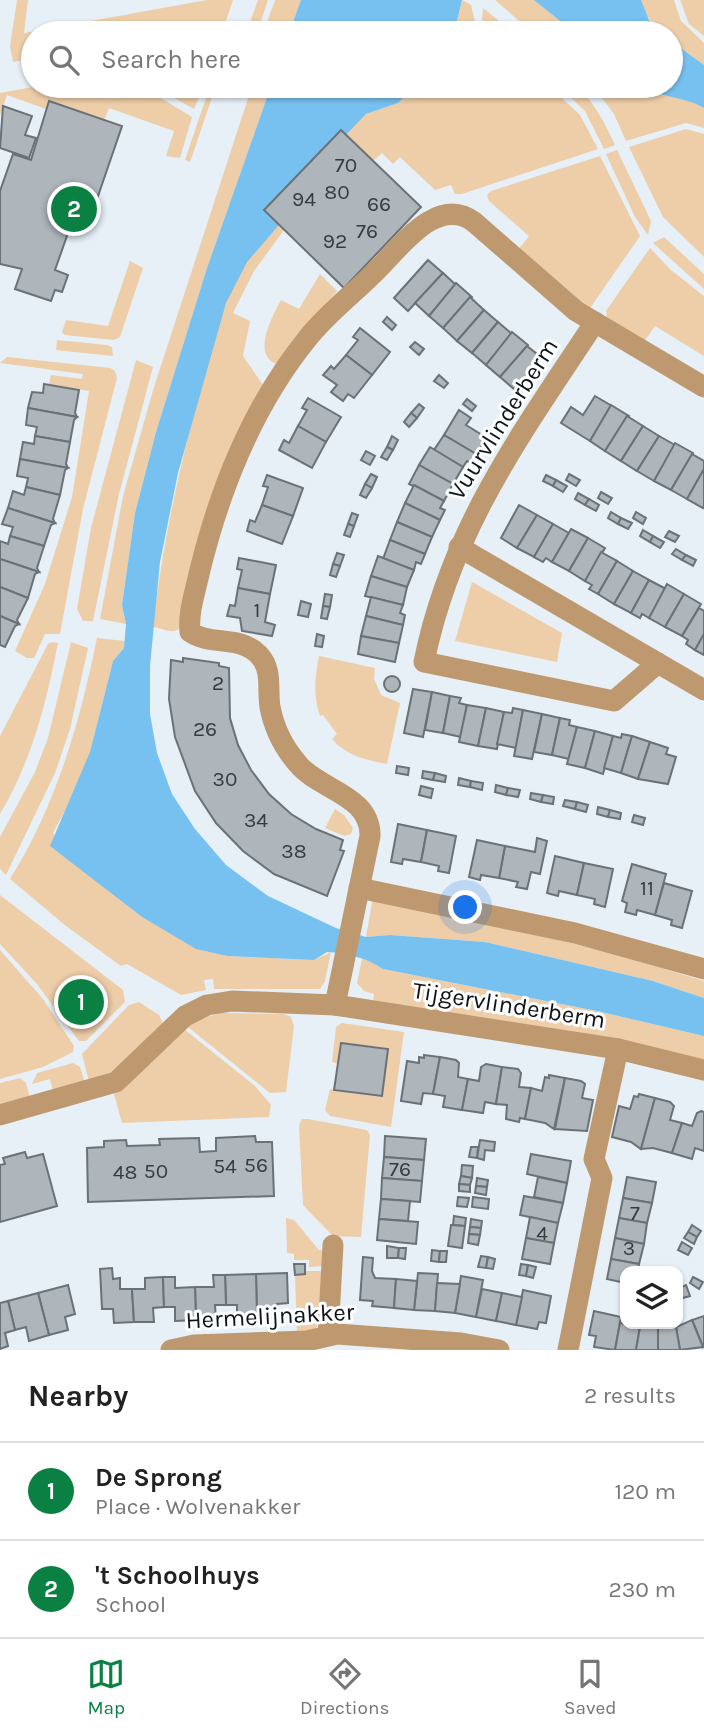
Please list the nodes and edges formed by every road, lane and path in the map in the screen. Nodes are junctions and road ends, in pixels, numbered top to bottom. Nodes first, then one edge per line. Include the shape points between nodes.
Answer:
1 (595, 322) junction
2 (704, 387) edge
3 (459, 547) junction
4 (658, 663) junction
5 (704, 690) edge
6 (359, 888) junction
7 (704, 969) edge
8 (335, 1005) junction
9 (618, 1049) junction
10 (704, 1070) edge
11 (0, 1115) edge
12 (333, 1245) dead end
13 (334, 1340) edge
14 (194, 1348) edge
15 (490, 1349) edge
16 (171, 1350) edge
17 (568, 1350) edge

1 - 2 street
1 - 3 street, Vuurvlinderberm via 497,474
1 - 6 street via 576,312 474,222 457,213 438,217 414,232 352,297 323,320 285,369 223,493 189,623 192,634 242,644 261,657 268,673 274,722 287,750 306,773 363,811 370,836
3 - 4 street
3 - 4 street, Vuurvlinderberm via 432,621 424,662 614,701
4 - 5 street
6 - 7 street via 575,933
6 - 8 street
8 - 9 street, Tijgervlinderberm
8 - 11 street, Tijgervlinderberm via 232,1001 197,1008 116,1082
9 - 10 street, Tijgervlinderberm
9 - 17 street via 594,1159 602,1178
12 - 13 street
13 - 14 street, Hermelijnakker
13 - 15 street, Hermelijnakker via 461,1343
14 - 16 street, Hermelijnakker

